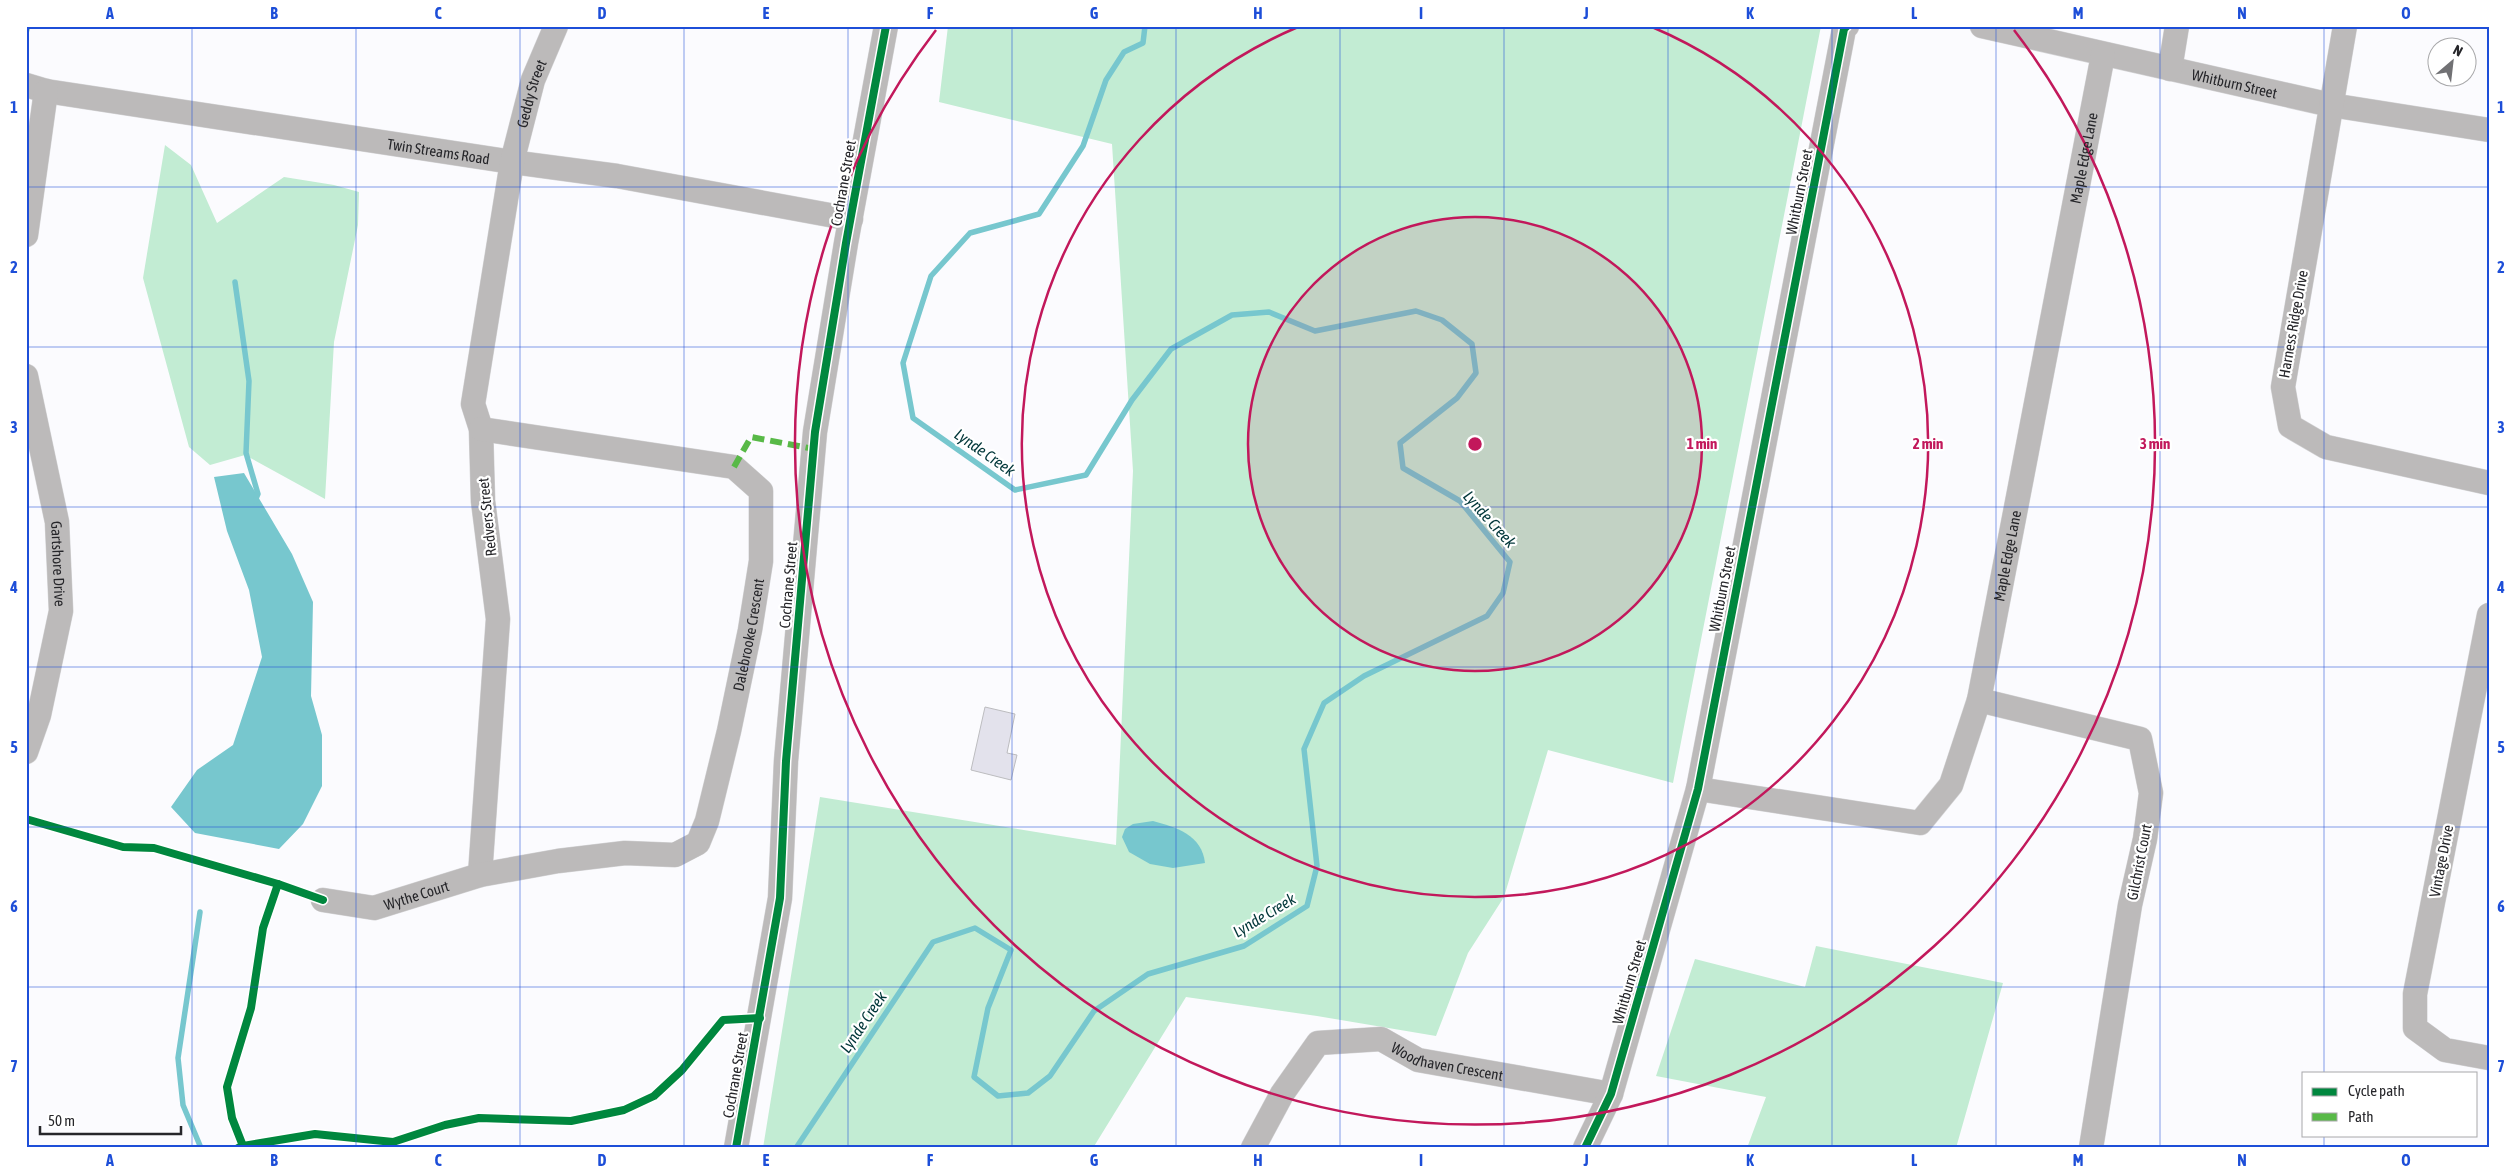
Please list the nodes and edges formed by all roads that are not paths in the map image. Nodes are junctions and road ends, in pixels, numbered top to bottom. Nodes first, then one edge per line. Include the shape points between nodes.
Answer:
1 (556, 26) edge
2 (886, 26) edge
3 (1847, 26) edge
4 (2177, 26) edge
5 (2345, 26) edge
6 (1987, 27) edge
7 (2102, 55) junction
8 (2170, 69) junction
9 (36, 88) edge
10 (2331, 105) junction
11 (2489, 130) edge
12 (512, 162) junction
13 (851, 220) junction
14 (26, 235) edge
15 (26, 376) edge
16 (481, 429) junction
17 (2489, 483) edge
18 (2489, 615) edge
19 (1979, 700) junction
20 (26, 752) edge
21 (1698, 789) junction
22 (480, 875) junction
23 (323, 900) dead end
24 (2489, 1058) edge
25 (1611, 1094) junction
26 (737, 1141) edge
27 (1253, 1148) edge
28 (1585, 1148) edge
29 (2091, 1148) edge

1 - 12 street, Geddy Street via 534,80
2 - 13 street, Cochrane Street
3 - 21 street, Whitburn Street
4 - 8 street
5 - 10 street, Harness Ridge Drive
6 - 7 street, Whitburn Street
7 - 8 street, Whitburn Street
7 - 19 street, Maple Edge Lane
8 - 10 street, Whitburn Street
9 - 12 street, Twin Streams Road
9 - 14 street
10 - 11 street, Whitburn Street
10 - 17 street, Harness Ridge Drive via 2283,387 2290,426 2326,447
12 - 13 street, Twin Streams Road via 617,176
12 - 16 street, Redvers Street via 473,404
13 - 26 street, Cochrane Street via 815,432 786,761 780,898
15 - 20 street, Gartshore Drive via 57,522 61,611 39,715
16 - 22 street, Redvers Street via 483,501 498,619
16 - 22 street, Dalebrooke Crescent via 734,467 761,491 761,561 729,731 708,821 698,843 675,855 625,853
18 - 24 street, Vintage Drive via 2415,994 2416,1028 2445,1050
19 - 21 street, Maple Edge Lane via 1951,785 1920,823
19 - 29 street, Gilchrist Court via 2140,739 2151,794
21 - 25 street, Whitburn Street
22 - 23 street, Wythe Court via 374,908
25 - 27 street, Woodhaven Crescent via 1418,1060 1381,1039 1318,1043 1282,1094
25 - 28 street, Whitburn Street

